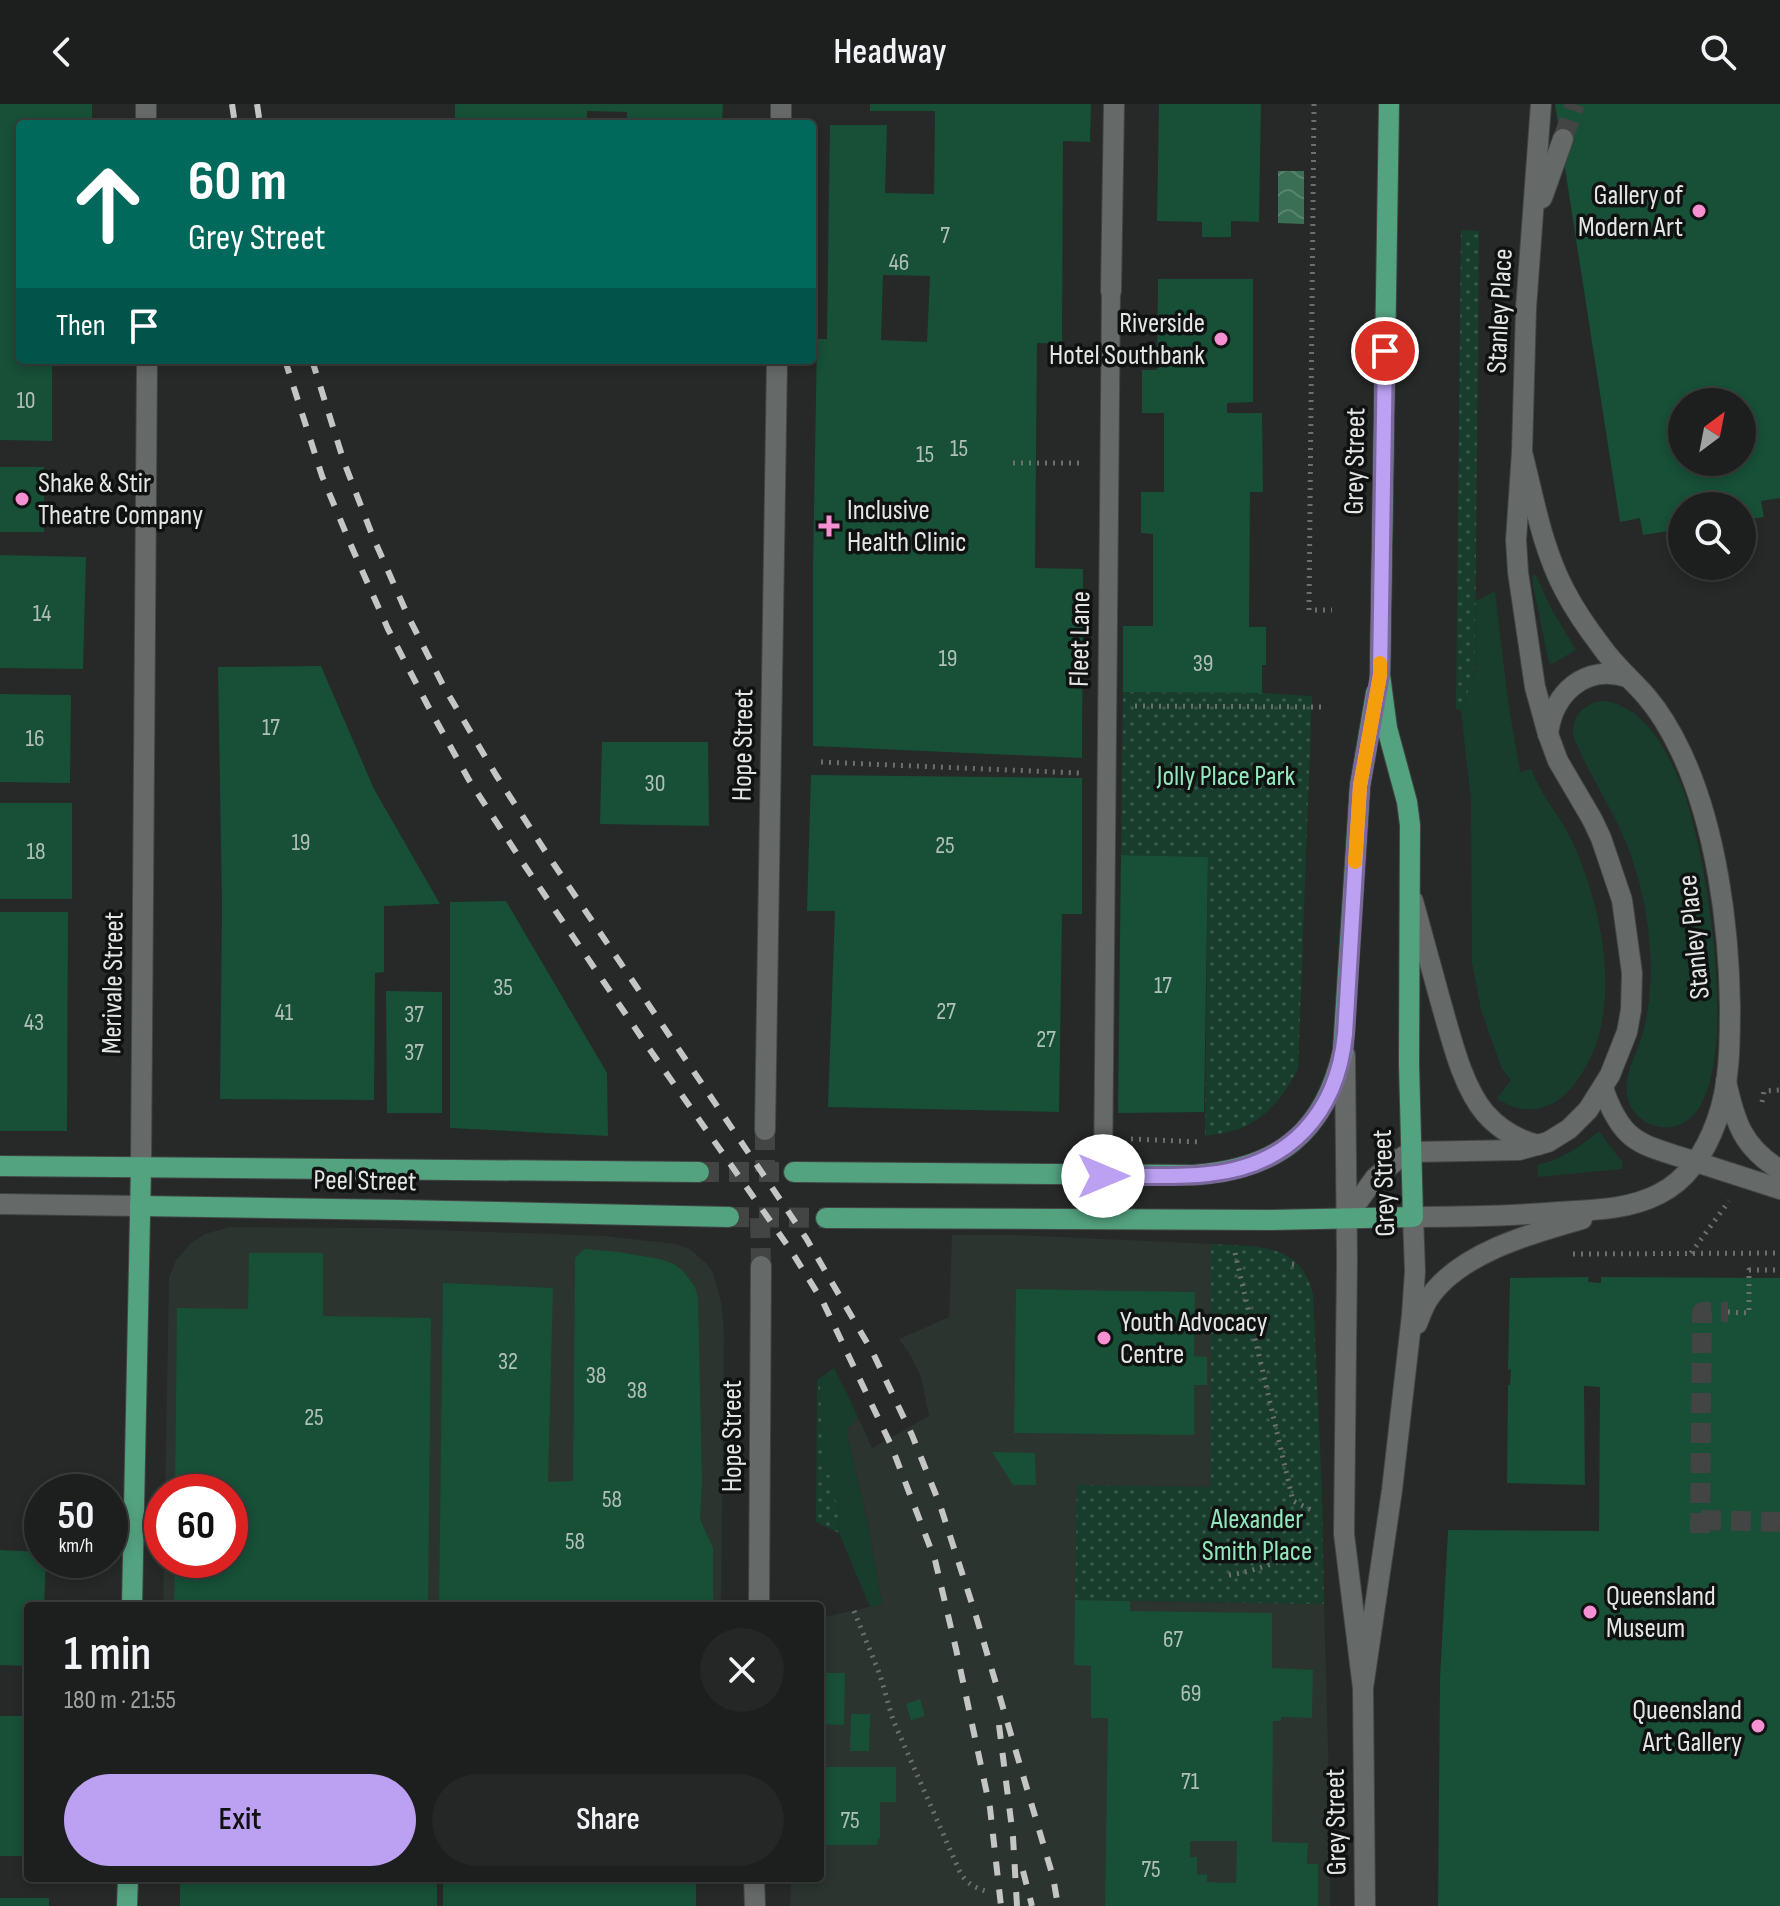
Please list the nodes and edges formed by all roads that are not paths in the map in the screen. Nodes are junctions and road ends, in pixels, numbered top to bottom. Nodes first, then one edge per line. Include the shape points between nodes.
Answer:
1 (1114, 104) edge
2 (1389, 104) edge
3 (1541, 104) edge
4 (1563, 139) tunnel mouth
5 (1534, 220) junction
6 (1111, 291) joint
7 (147, 364) edge
8 (777, 364) edge
9 (1522, 452) junction
10 (1380, 675) junction
11 (1627, 677) junction
12 (1548, 734) junction
13 (1411, 893) junction
14 (1345, 1034) junction
15 (1726, 1081) junction
16 (1603, 1088) junction
17 (765, 1130) tunnel mouth
18 (1540, 1145) junction
19 (1411, 1152) junction
20 (1696, 1162) junction
21 (0, 1166) edge
22 (141, 1167) junction
23 (1780, 1170) edge
24 (699, 1172) tunnel mouth
25 (794, 1172) tunnel mouth
26 (1103, 1176) junction
27 (1780, 1189) edge
28 (0, 1204) edge
29 (140, 1206) junction
30 (1624, 1206) junction
31 (729, 1217) tunnel mouth
32 (1413, 1217) junction
33 (826, 1218) tunnel mouth
34 (1346, 1218) junction
35 (761, 1266) tunnel mouth
36 (1409, 1344) junction
37 (132, 1602) edge
38 (759, 1602) edge
39 (1363, 1688) junction
40 (128, 1882) edge
41 (754, 1882) edge
42 (127, 1906) edge
43 (755, 1906) edge
44 (1365, 1906) edge

1 - 6 street, Fleet Lane
2 - 10 main road, Grey Street
3 - 5 street, Stanley Place
4 - 5 street, Stanley Place
5 - 9 street, Stanley Place
6 - 26 lane, Fleet Lane
7 - 22 street, Merivale Street
8 - 17 street, Hope Street
9 - 11 street, Stanley Place via 1561,582
9 - 12 street, Stanley Place via 1518,572 1535,687
10 - 13 main road, Grey Street via 1387,728 1407,802
10 - 14 main road, Grey Street via 1360,786
11 - 12 street via 1602,673 1573,686 1556,703
11 - 15 street, Stanley Place via 1659,714 1681,752 1712,848 1729,970
12 - 16 street, Stanley Place via 1601,838 1627,925 1631,1010
13 - 18 street via 1470,1089 1497,1125
13 - 19 main road, Grey Street
14 - 26 main road via 1337,1075 1322,1109 1285,1149 1219,1173
14 - 34 street, Grey Street
15 - 20 street, Stanley Place via 1718,1117
15 - 23 street via 1741,1131 1760,1157
16 - 18 street, Stanley Place via 1579,1120
16 - 20 street via 1614,1116 1631,1137
18 - 19 street, Stanley Place via 1507,1151
19 - 32 main road, Grey Street
19 - 34 street via 1375,1178
20 - 27 street
20 - 30 street, Stanley Place via 1669,1188
21 - 22 main road, Peel Street
22 - 24 main road, Peel Street
22 - 29 main road, Merivale Street
25 - 26 main road
28 - 29 street, Peel Street
29 - 31 main road, Peel Street
29 - 37 main road, Merivale Street
30 - 32 street, Stanley Place
30 - 36 street via 1547,1229 1473,1260 1434,1291
32 - 34 main road
32 - 36 street, Grey Street
33 - 34 main road
34 - 39 street, Grey Street via 1344,1534
35 - 38 street, Hope Street
36 - 39 street, Grey Street
39 - 44 street, Grey Street
40 - 42 main road
41 - 43 street

